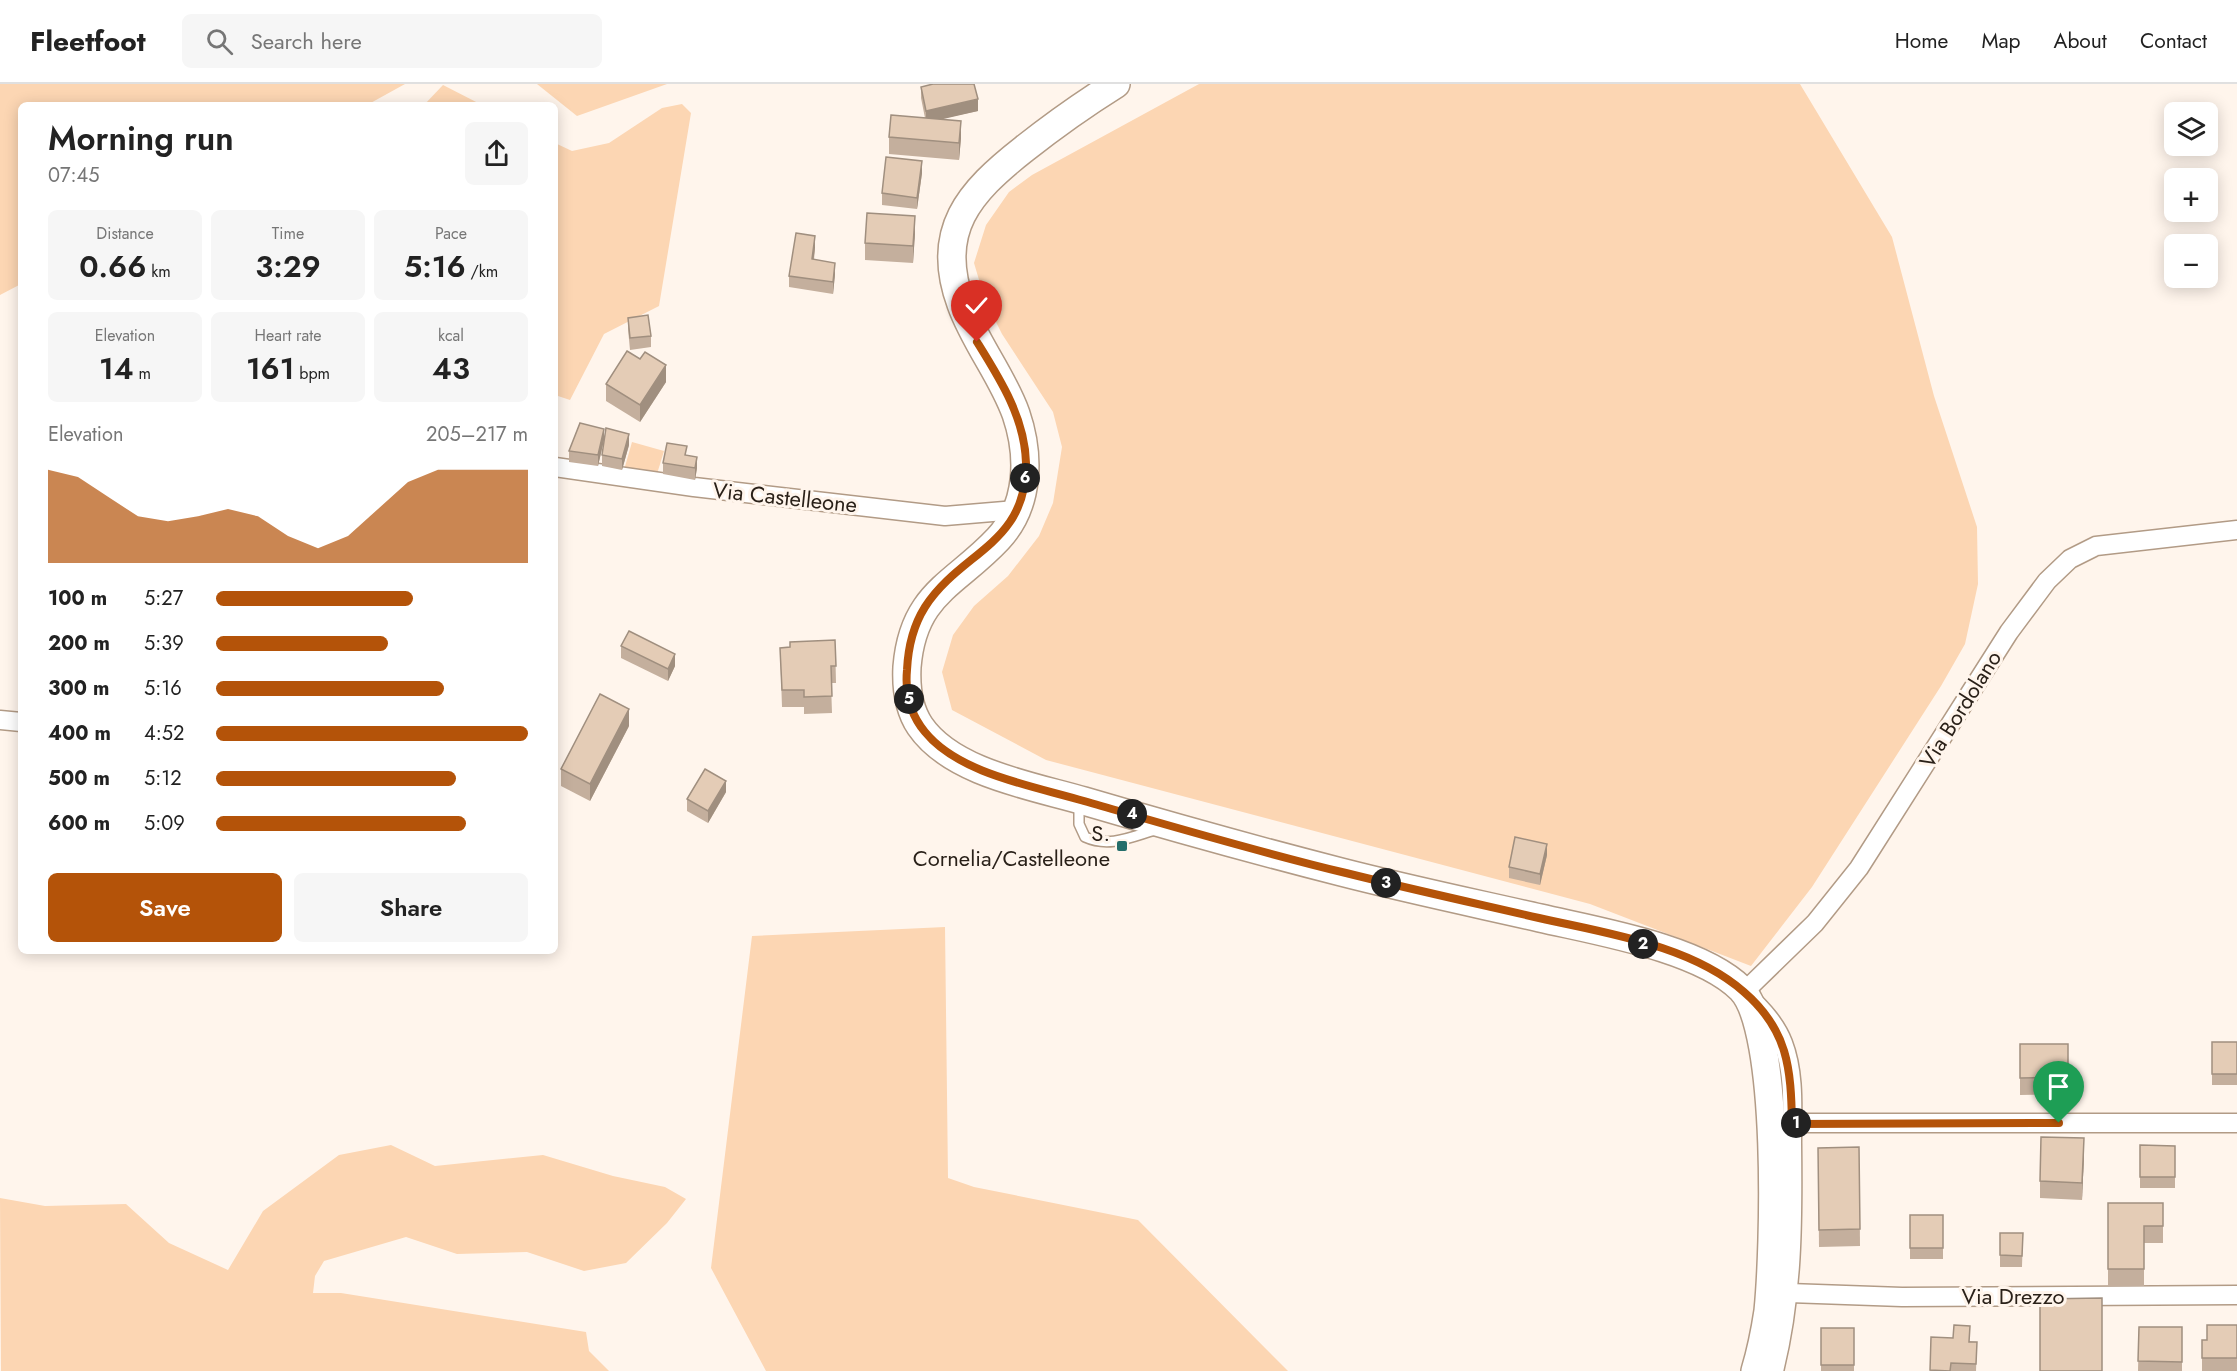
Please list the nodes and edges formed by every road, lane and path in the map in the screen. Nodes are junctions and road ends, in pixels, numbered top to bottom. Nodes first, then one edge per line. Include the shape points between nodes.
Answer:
1 (1116, 84) edge
2 (558, 467) edge
3 (1016, 510) junction
4 (2237, 530) edge
5 (0, 720) edge
6 (18, 722) edge
7 (1079, 800) junction
8 (1171, 825) junction
9 (1744, 992) junction
10 (2237, 1123) edge
11 (1792, 1124) junction
12 (1789, 1293) junction
13 (2237, 1295) edge
14 (1755, 1371) edge
15 (1774, 1371) edge

1 - 3 street via 999,169 970,199 954,234 951,258 961,304 977,342 1008,396 1024,441 1025,475
2 - 3 street, Via Castelleone via 936,515
3 - 7 street via 997,541 939,590 924,608 909,652 906,673 910,702 927,735 964,762
4 - 9 street, Via Bordolano via 2096,546 2059,568 2009,632 1859,868 1815,923
5 - 6 street
7 - 8 street
7 - 8 lane via 1079,824 1085,837 1097,842 1107,843
8 - 9 street via 1343,873 1652,946 1703,964
9 - 11 street via 1771,1021 1783,1042 1791,1083
9 - 14 street via 1761,1034 1770,1101 1770,1289
10 - 11 street
11 - 12 street
12 - 13 street, Via Drezzo via 1902,1297
12 - 15 street

